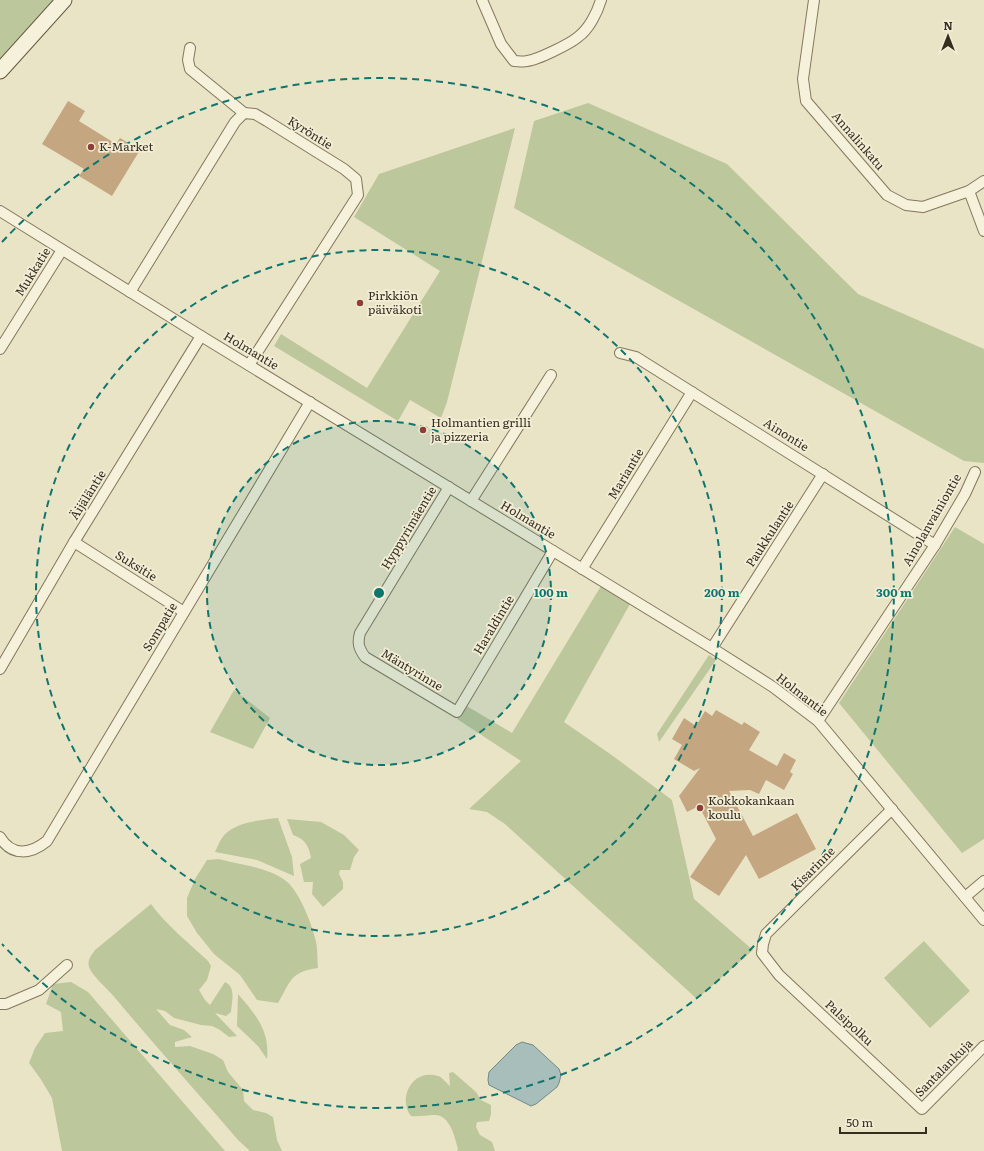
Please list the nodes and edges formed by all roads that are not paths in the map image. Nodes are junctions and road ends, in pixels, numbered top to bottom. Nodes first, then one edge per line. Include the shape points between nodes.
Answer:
1 (64, 0) edge
2 (482, 0) edge
3 (601, 0) edge
4 (814, 0) edge
5 (190, 48) dead end
6 (0, 72) edge
7 (244, 113) junction
8 (984, 181) edge
9 (969, 191) junction
10 (0, 210) edge
11 (984, 231) edge
12 (62, 250) junction
13 (130, 292) junction
14 (201, 336) junction
15 (0, 349) edge
16 (620, 353) dead end
17 (249, 365) junction
18 (551, 374) dead end
19 (692, 392) junction
20 (310, 402) junction
21 (975, 472) dead end
22 (823, 474) junction
23 (449, 487) junction
24 (472, 501) junction
25 (74, 542) junction
26 (935, 545) junction
27 (553, 551) junction
28 (582, 569) junction
29 (184, 612) junction
30 (358, 646) joint
31 (712, 648) junction
32 (0, 669) edge
33 (457, 712) joint
34 (818, 721) junction
35 (892, 809) junction
36 (0, 837) edge
37 (984, 881) edge
38 (965, 897) junction
39 (984, 920) edge
40 (762, 953) joint
41 (67, 965) dead end
42 (0, 1004) edge
43 (984, 1046) edge
44 (922, 1109) joint

1 - 6 street
2 - 3 street via 501,44 514,61 526,62 579,37 590,24
4 - 9 street, Annalinkatu via 803,79 806,101 887,195 906,205 923,207
5 - 7 street via 190,69
7 - 13 street via 235,122
7 - 17 street, Kyröntie via 255,114 344,169 356,179 358,194
8 - 9 street, Annalinkatu
9 - 11 street
10 - 12 street, Holmantie
12 - 13 street, Holmantie
12 - 15 street, Mukkatie
13 - 14 street, Holmantie
14 - 17 street, Holmantie
14 - 25 street, Äijäläntie
16 - 19 street, Ainontie via 636,356
17 - 20 street, Holmantie
18 - 24 street
19 - 22 street, Ainontie
19 - 28 street, Mariantie
20 - 23 street, Holmantie
20 - 29 street, Sompatie
21 - 26 street, Ainolanvainiontie
22 - 26 street, Ainontie
22 - 31 street, Paukkulantie
23 - 24 street, Holmantie
23 - 30 street, Hyppyrimäentie via 360,633
24 - 27 street, Holmantie
25 - 29 street, Suksitie
25 - 32 street, Äijäläntie
26 - 34 street, Ainolanvainiontie
27 - 28 street, Holmantie
27 - 33 street, Haraldintie
28 - 31 street, Holmantie
29 - 36 street, Sompatie via 47,841 39,848 22,852 7,846
30 - 33 street, Mäntyrinne via 365,657
31 - 34 street, Holmantie via 773,687
34 - 35 street, Holmantie
35 - 38 street, Holmantie
35 - 40 street, Kisarinne via 766,934
37 - 38 street
38 - 39 street, Holmantie
40 - 44 street, Palsipolku via 779,975
41 - 42 street via 39,990 6,1004
43 - 44 street, Santalankuja

